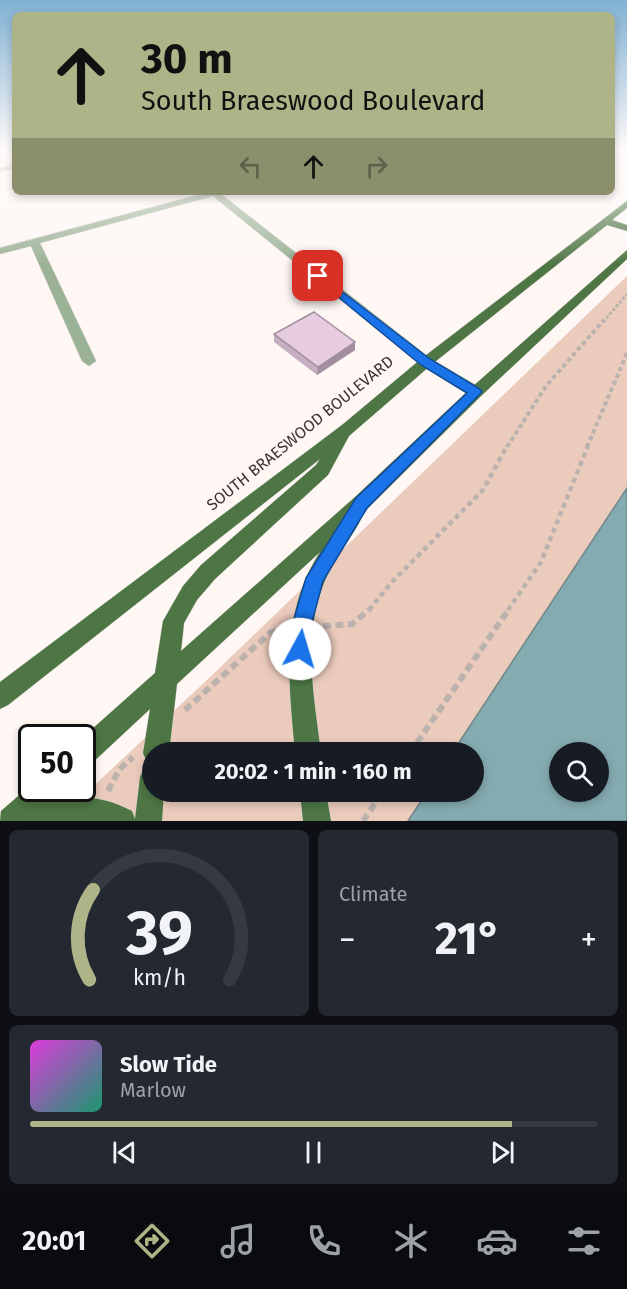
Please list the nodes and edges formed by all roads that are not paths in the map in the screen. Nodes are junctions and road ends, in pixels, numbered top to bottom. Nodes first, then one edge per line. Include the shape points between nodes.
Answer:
1 (205, 195) edge
2 (220, 195) edge
3 (627, 204) edge
4 (605, 221) junction
5 (627, 228) edge
6 (34, 242) junction
7 (0, 251) edge
8 (627, 253) edge
9 (89, 361) dead end
10 (426, 362) junction
11 (476, 392) junction
12 (347, 429) junction
13 (361, 503) junction
14 (165, 679) junction
15 (0, 697) edge
16 (96, 742) edge
17 (157, 742) edge
18 (307, 742) edge
19 (32, 802) edge
20 (150, 802) edge
21 (314, 802) edge
22 (11, 821) edge
23 (16, 821) edge
24 (122, 821) edge
25 (148, 821) edge
26 (317, 821) edge

1 - 6 street
2 - 10 street
3 - 4 main road, SOUTH BRAESWOOD BOULEVARD
4 - 5 main road
4 - 10 main road, SOUTH BRAESWOOD BOULEVARD
6 - 7 street
6 - 9 street
8 - 11 main road
10 - 11 street
10 - 12 main road, SOUTH BRAESWOOD BOULEVARD
11 - 13 main road
12 - 14 main road via 322,470 208,572 190,593 174,621
12 - 15 main road, SOUTH BRAESWOOD BOULEVARD
13 - 14 main road
13 - 18 main road via 315,578 301,629 299,669
14 - 16 main road
14 - 17 main road
19 - 22 main road
20 - 25 main road
21 - 26 main road
23 - 24 main road via 57,811 97,811 113,814

